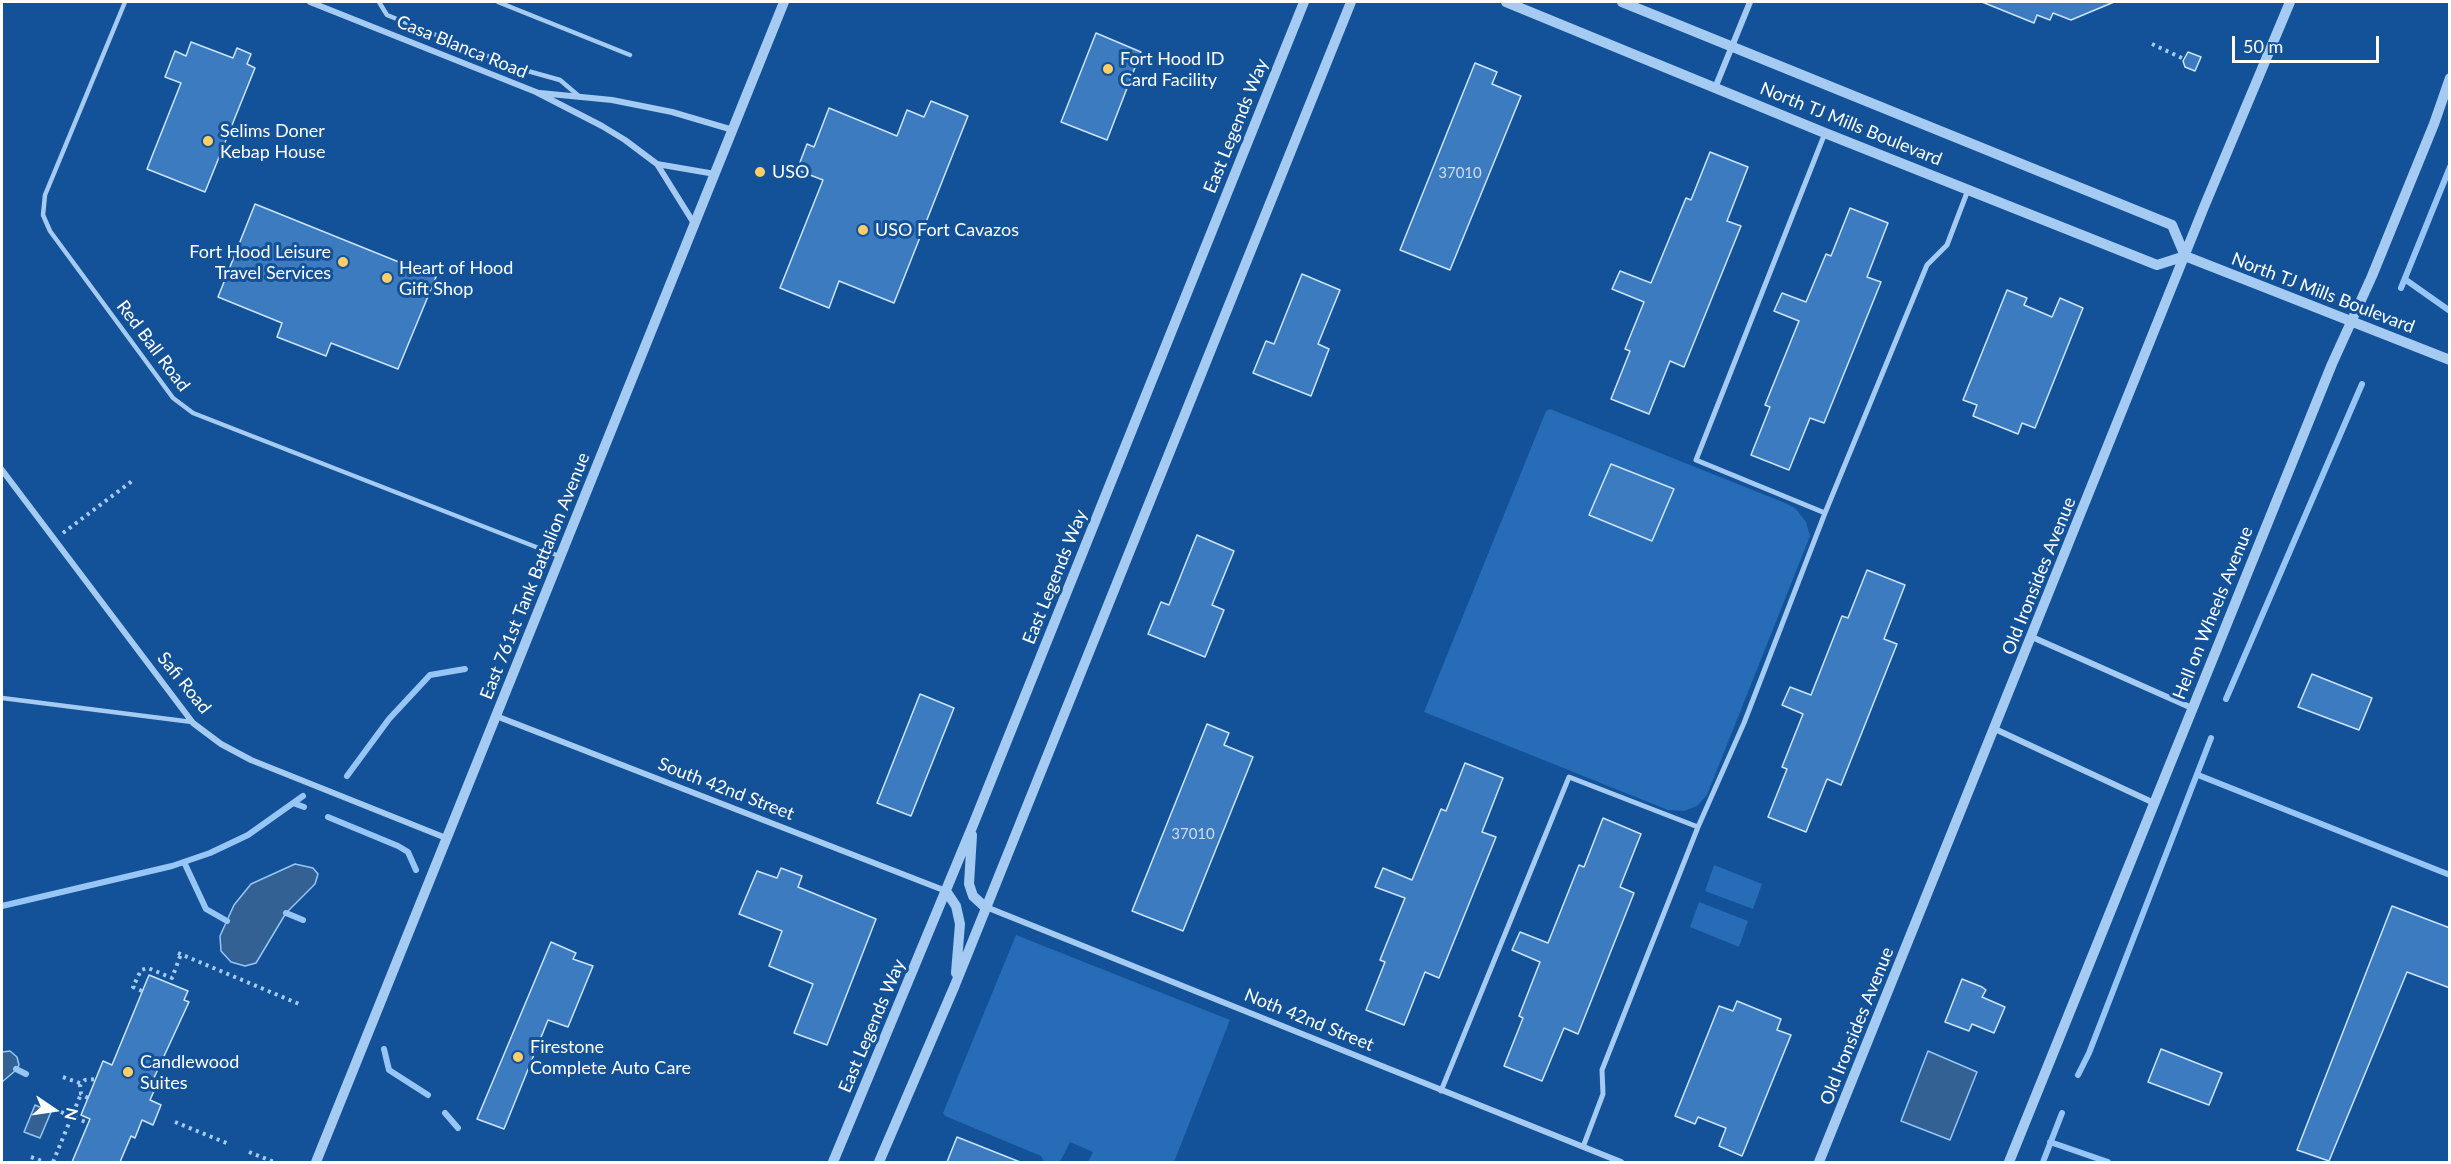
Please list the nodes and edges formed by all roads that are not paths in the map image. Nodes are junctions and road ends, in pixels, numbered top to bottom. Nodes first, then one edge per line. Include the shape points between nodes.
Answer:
1 (125, 2) edge
2 (310, 2) edge
3 (379, 2) edge
4 (498, 2) edge
5 (784, 2) edge
6 (1304, 2) edge
7 (1351, 2) edge
8 (1506, 2) edge
9 (1622, 2) edge
10 (1750, 2) edge
11 (2289, 2) edge
12 (1732, 46) junction
13 (630, 55) dead end
14 (2450, 78) edge
15 (1715, 88) junction
16 (536, 92) junction
17 (580, 97) junction
18 (733, 130) junction
19 (1825, 133) junction
20 (657, 164) junction
21 (715, 174) junction
22 (1969, 188) junction
23 (695, 225) junction
24 (2185, 256) junction
25 (2352, 321) junction
26 (2450, 360) edge
27 (2, 470) edge
28 (1825, 513) junction
29 (560, 556) junction
30 (2032, 637) junction
31 (2, 698) edge
32 (2192, 708) junction
33 (496, 716) junction
34 (193, 723) junction
35 (1995, 729) junction
36 (2154, 803) junction
37 (973, 825) junction
38 (1698, 827) junction
39 (446, 838) junction
40 (946, 891) junction
41 (985, 907) junction
42 (955, 985) junction
43 (1441, 1091) junction
44 (1583, 1147) junction
45 (316, 1162) edge
46 (833, 1162) edge
47 (879, 1162) edge
48 (1621, 1162) edge
49 (1819, 1162) edge
50 (2009, 1162) edge

1 - 29 lane, Red Ball Road via 45,195 44,215 50,231 173,398 193,413
2 - 16 street, Casa Blanca Road
3 - 17 lane via 387,15 517,68 560,80
4 - 13 lane
5 - 18 street, East 761st Tank Battalion Avenue
6 - 37 street, East Legends Way
7 - 41 street
8 - 15 street, North TJ Mills Boulevard
9 - 12 street, North TJ Mills Boulevard
10 - 12 street
11 - 24 street, Old Ironsides Avenue
12 - 15 street
12 - 24 street, North TJ Mills Boulevard via 2172,225
14 - 25 street, Hell on Wheels Avenue
15 - 19 street, North TJ Mills Boulevard
16 - 17 street, Casa Blanca Road
16 - 20 street, Casa Blanca Road via 602,126
17 - 18 street, Casa Blanca Road via 672,112
18 - 21 street, East 761st Tank Battalion Avenue
19 - 22 street, North TJ Mills Boulevard
19 - 28 street via 1696,460
20 - 21 street, Casa Blanca Road
20 - 23 street, Casa Blanca Road
21 - 23 street, East 761st Tank Battalion Avenue
22 - 24 street, North TJ Mills Boulevard via 2157,265
22 - 28 street via 1947,245 1927,265
23 - 29 street, East 761st Tank Battalion Avenue
24 - 25 street, North TJ Mills Boulevard
24 - 30 street, Old Ironsides Avenue
25 - 26 street, North TJ Mills Boulevard
25 - 32 street, Hell on Wheels Avenue
27 - 34 street, Safi Road
28 - 38 street via 1744,723
29 - 33 street, East 761st Tank Battalion Avenue
30 - 32 street
30 - 35 street, Old Ironsides Avenue
31 - 34 lane
32 - 36 street, Hell on Wheels Avenue
33 - 39 street, East 761st Tank Battalion Avenue
33 - 40 street, South 42nd Street
34 - 39 street, Safi Road via 251,760
35 - 36 street
35 - 49 street, Old Ironsides Avenue
36 - 50 street, Hell on Wheels Avenue
37 - 40 street, East Legends Way
37 - 41 street via 969,884 973,896
38 - 43 street via 1569,777
38 - 44 street via 1602,1070 1604,1094
39 - 45 street, East 761st Tank Battalion Avenue
40 - 42 street via 956,906 960,924
40 - 46 street, East Legends Way
41 - 42 street
41 - 43 street, Noth 42nd Street
42 - 47 street
43 - 44 street, Noth 42nd Street
44 - 48 street, Noth 42nd Street

